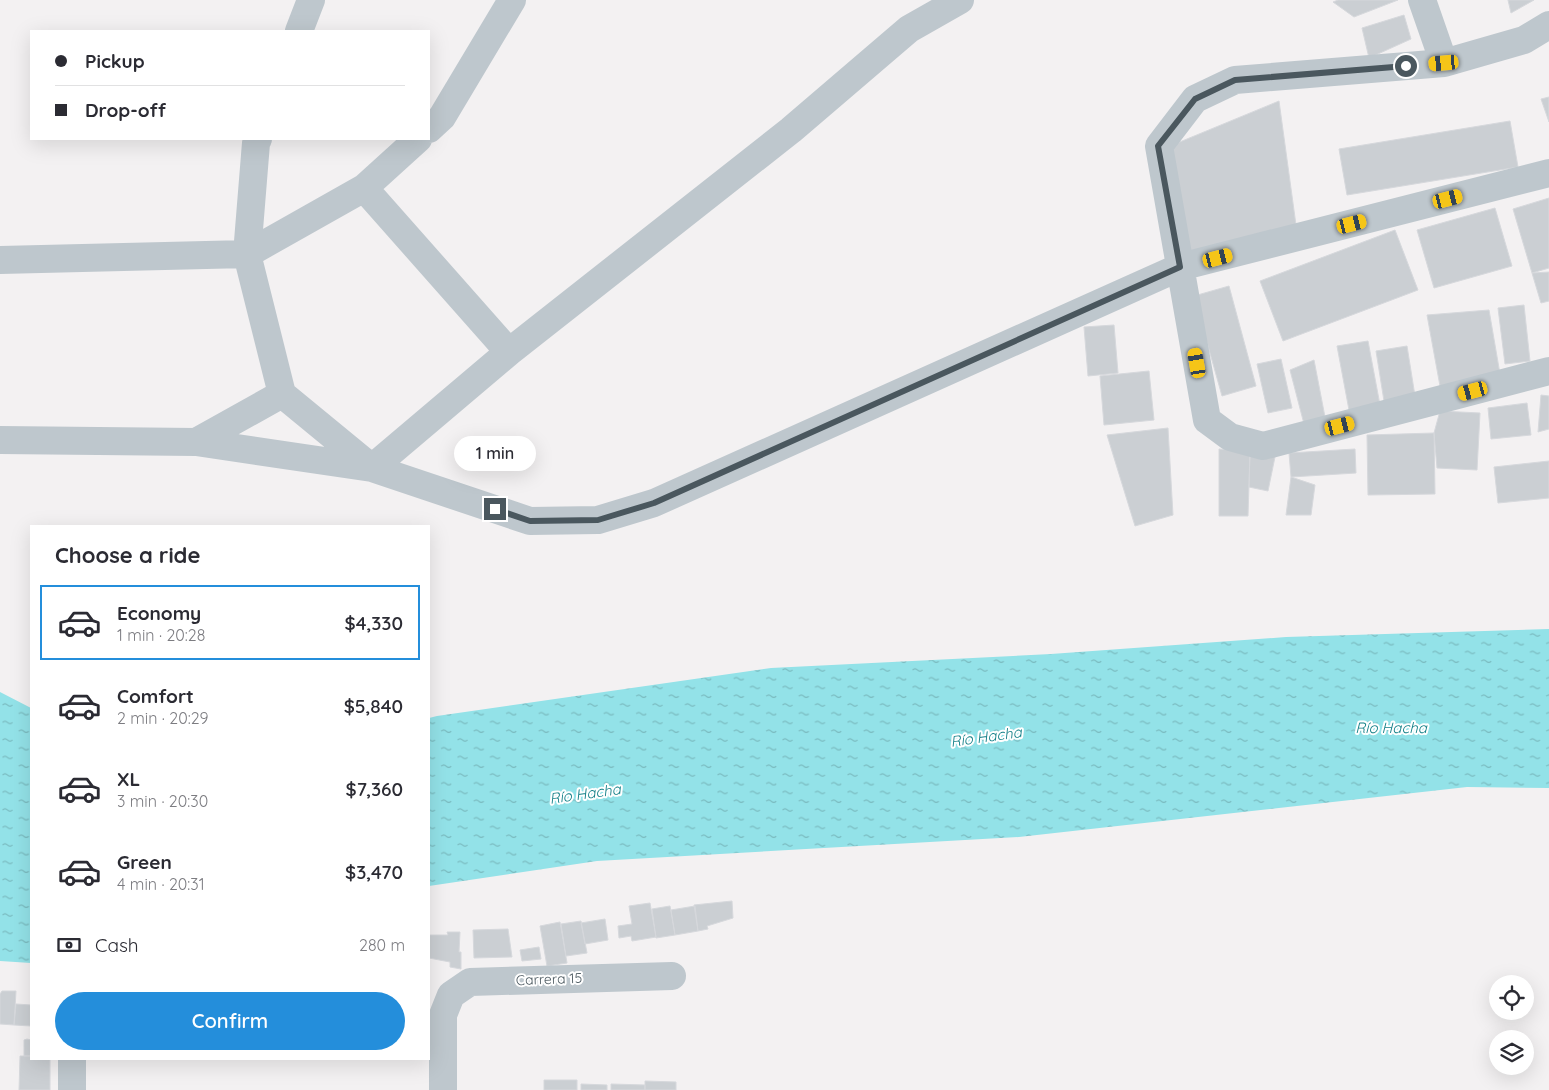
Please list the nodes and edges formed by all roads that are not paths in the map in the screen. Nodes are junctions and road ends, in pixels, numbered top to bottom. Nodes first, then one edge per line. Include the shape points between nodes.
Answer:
1 (311, 0) edge
2 (512, 0) edge
3 (960, 0) edge
4 (1422, 0) edge
5 (1549, 25) edge
6 (299, 30) edge
7 (1444, 63) junction
8 (430, 128) edge
9 (258, 140) edge
10 (417, 140) edge
11 (1549, 173) edge
12 (364, 188) junction
13 (247, 254) junction
14 (0, 260) edge
15 (1180, 267) junction
16 (509, 352) junction
17 (1549, 371) edge
18 (282, 394) junction
19 (0, 440) edge
20 (196, 442) junction
21 (372, 468) junction
22 (672, 976) dead end
23 (72, 1060) edge
24 (72, 1090) edge
25 (443, 1090) edge

1 - 6 street
2 - 8 street via 442,117
3 - 16 street via 909,29 791,130
4 - 7 street
5 - 7 street via 1524,40
7 - 15 street via 1235,80 1195,99 1158,146
9 - 13 street
10 - 12 street
11 - 15 street
12 - 13 street
12 - 16 street
13 - 14 street
13 - 18 street
15 - 17 street via 1207,420 1230,437 1263,446
15 - 21 street via 654,503 598,520 530,521
16 - 21 street
18 - 20 street
18 - 21 street
19 - 20 street
20 - 21 street
22 - 25 street, Carrera 15 via 470,982 451,995 443,1015
23 - 24 street

